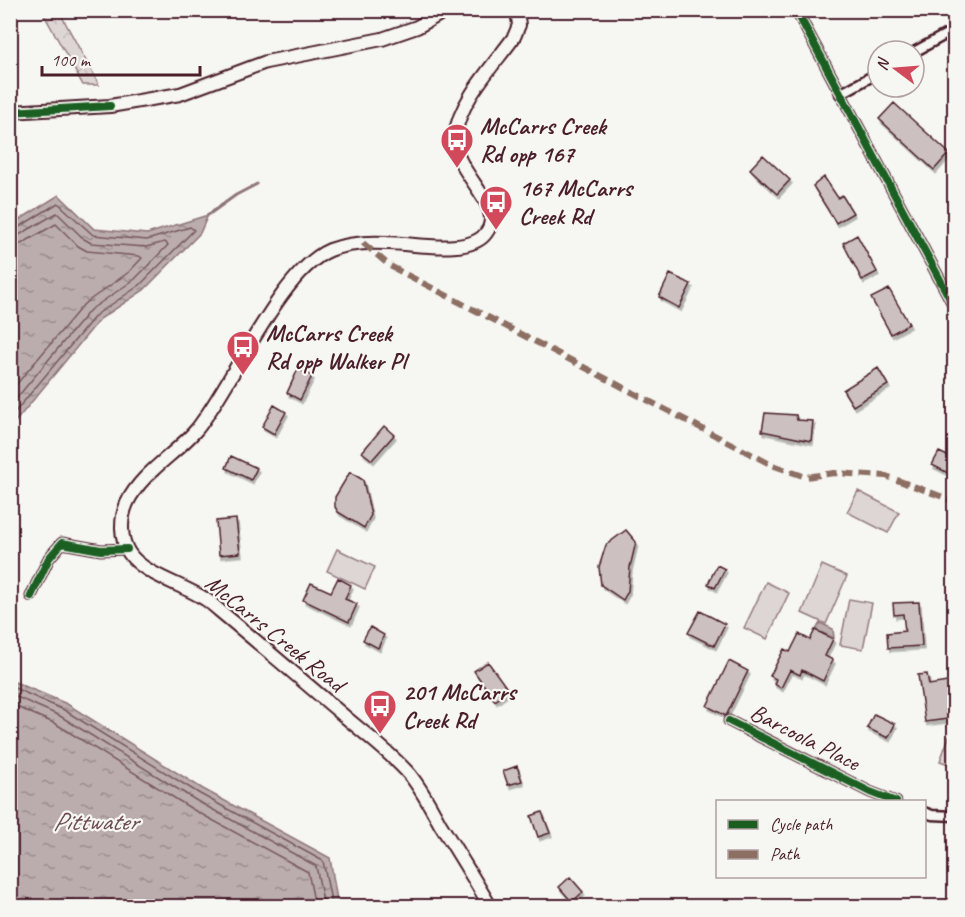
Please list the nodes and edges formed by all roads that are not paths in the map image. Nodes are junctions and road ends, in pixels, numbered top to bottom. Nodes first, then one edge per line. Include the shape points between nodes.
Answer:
1 (447, 10) edge
2 (517, 10) edge
3 (796, 10) edge
4 (954, 30) edge
5 (926, 45) edge
6 (866, 80) edge
7 (840, 94) junction
8 (10, 112) edge
9 (954, 306) edge
10 (127, 549) junction
11 (31, 596) dead end
12 (729, 721) dead end
13 (893, 800) edge
14 (926, 813) edge
15 (954, 816) edge
16 (490, 906) edge

1 - 8 main road via 417,27 382,39 266,62 180,94 110,106
2 - 10 main road via 519,25 514,38 466,104 455,134 460,162 491,213 491,225 485,236 476,242 441,247 388,243 344,246 312,262 286,290 196,430 137,487 122,521
3 - 7 street
4 - 5 street
6 - 7 street
7 - 9 street
10 - 11 street via 101,550 62,543
10 - 16 main road, McCarrs Creek Road via 137,564 206,599 408,773
12 - 13 street, Barcoola Place
14 - 15 street

